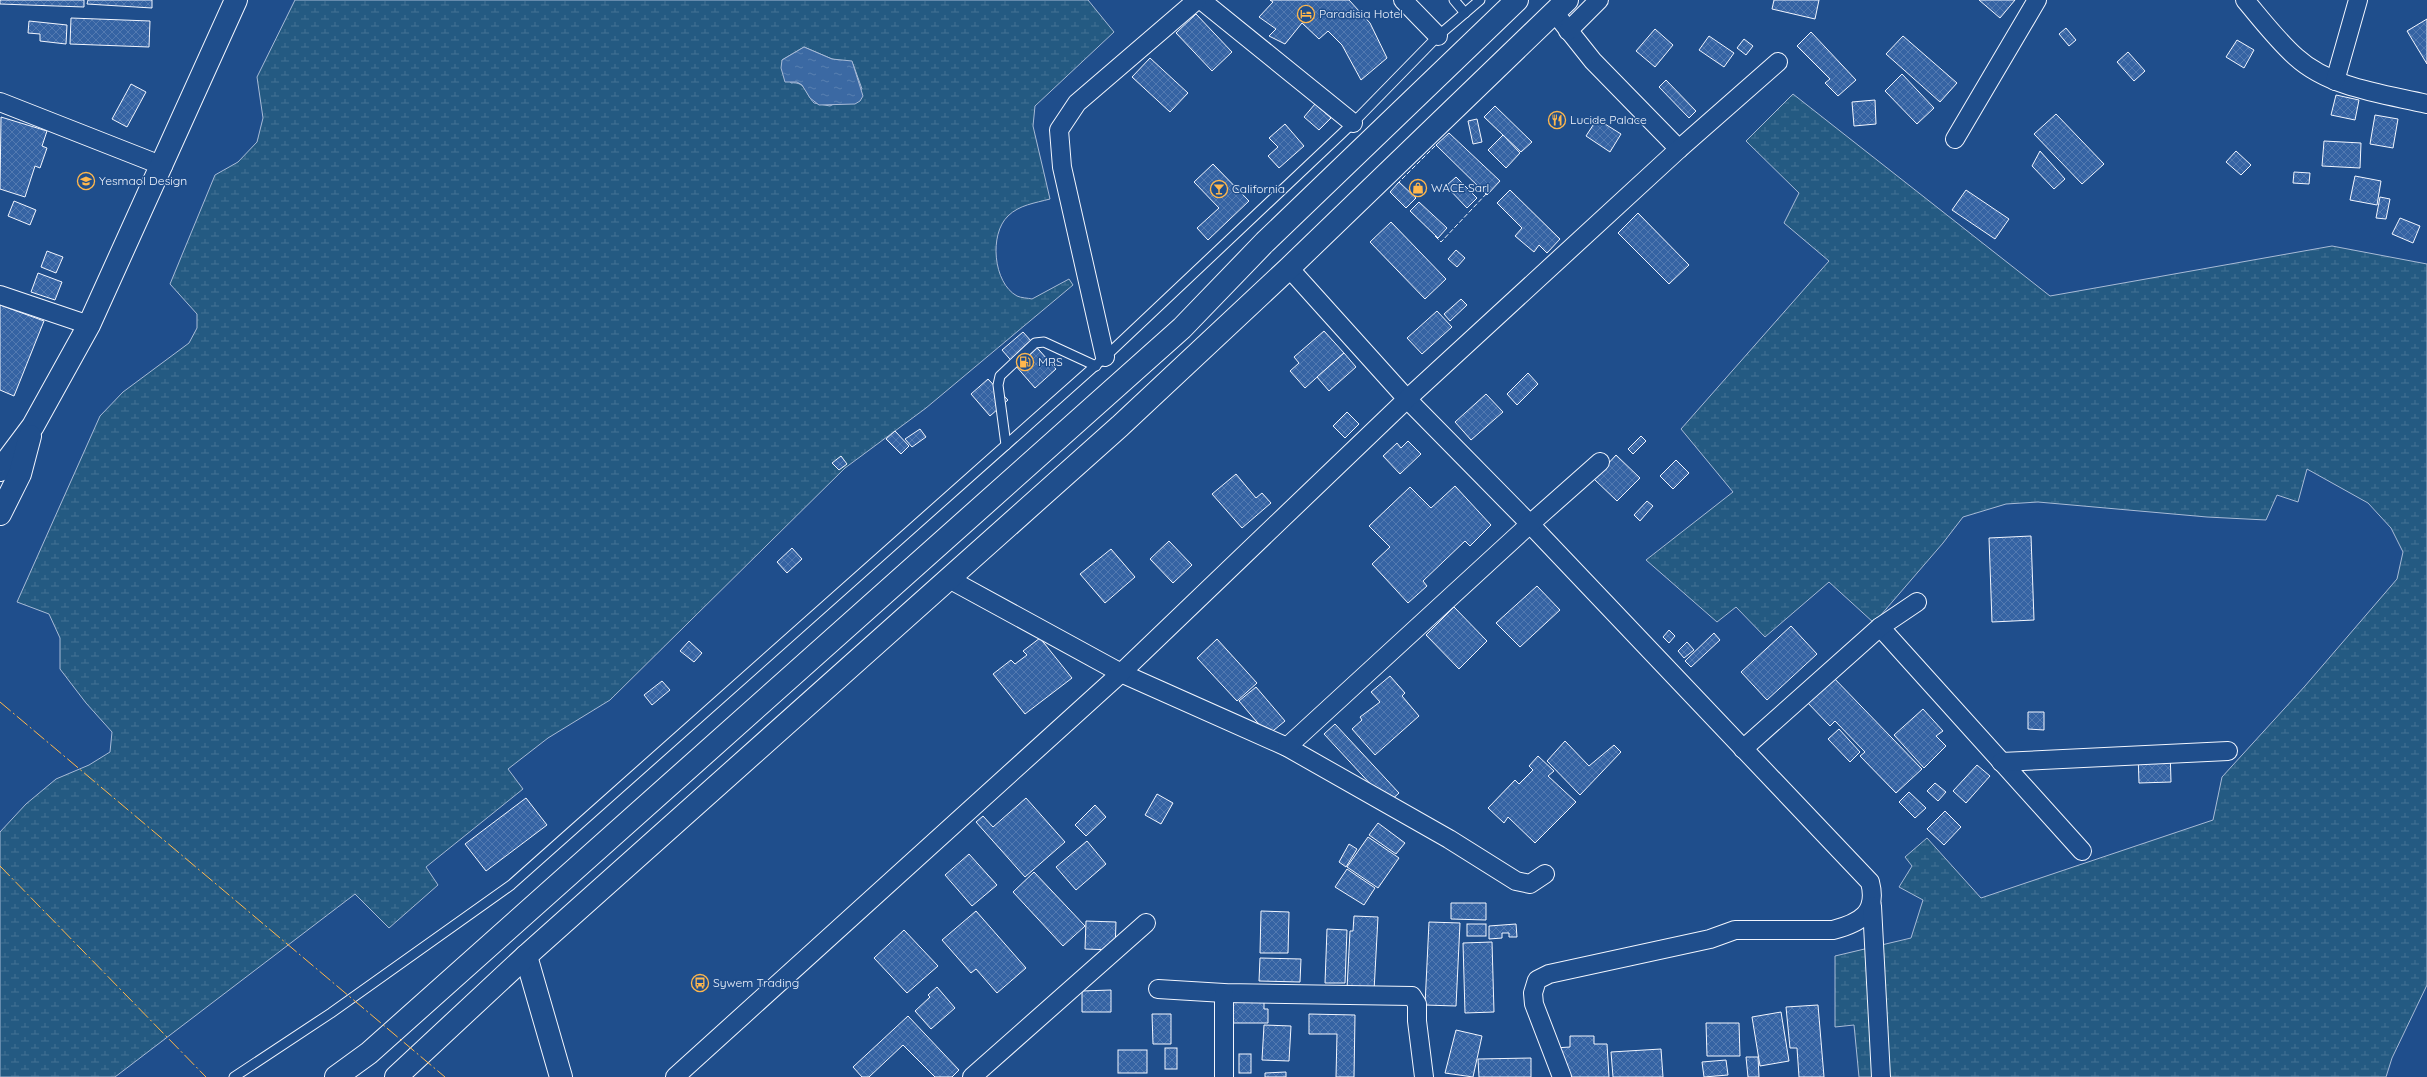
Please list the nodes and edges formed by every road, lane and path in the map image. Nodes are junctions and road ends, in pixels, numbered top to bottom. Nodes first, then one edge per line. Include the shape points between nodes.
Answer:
1 (1197, 0) edge
2 (1201, 0) edge
3 (1403, 0) edge
4 (1454, 0) edge
5 (1480, 0) edge
6 (1517, 0) edge
7 (1599, 0) edge
8 (2037, 0) edge
9 (2245, 0) edge
10 (2358, 0) edge
11 (234, 1) edge
12 (1560, 6) edge
13 (1465, 13) junction
14 (1568, 31) junction
15 (1438, 36) junction
16 (1778, 62) dead end
17 (2335, 80) junction
18 (0, 102) edge
19 (2427, 104) edge
20 (1353, 123) junction
21 (1955, 139) dead end
22 (1679, 149) junction
23 (163, 166) junction
24 (1289, 268) junction
25 (0, 295) edge
26 (89, 325) junction
27 (1100, 361) junction
28 (1407, 399) junction
29 (32, 426) junction
30 (1006, 445) junction
31 (1600, 462) dead end
32 (0, 470) edge
33 (0, 514) edge
34 (1530, 524) junction
35 (949, 579) junction
36 (1917, 602) dead end
37 (1880, 628) junction
38 (1121, 673) junction
39 (1287, 747) junction
40 (1743, 749) junction
41 (2228, 751) dead end
42 (2001, 762) junction
43 (2082, 851) dead end
44 (1546, 874) dead end
45 (1872, 906) junction
46 (1146, 923) dead end
47 (526, 956) junction
48 (1158, 989) dead end
49 (1224, 993) junction
50 (234, 1077) edge
51 (336, 1077) edge
52 (396, 1077) edge
53 (561, 1077) edge
54 (675, 1077) edge
55 (972, 1077) edge
56 (1224, 1077) edge
57 (1424, 1077) edge
58 (1562, 1077) edge
59 (1881, 1077) edge

1 - 27 street via 1077,103 1059,130 1062,166
2 - 20 street
3 - 15 street
4 - 13 lane
5 - 13 lane
6 - 51 main road via 1265,242 1171,338 375,1048
7 - 14 street
8 - 21 street
9 - 17 street via 2296,58
10 - 17 street
11 - 23 main road
12 - 14 street
12 - 24 main road
13 - 15 lane
14 - 22 street via 1593,61
15 - 20 lane
16 - 22 street
17 - 19 street
18 - 23 street
20 - 27 lane
22 - 28 street
23 - 26 main road
24 - 28 street
24 - 35 main road via 1120,426
25 - 26 street
26 - 29 main road
27 - 30 lane
27 - 30 lane via 1044,342 1035,343 1000,376 998,385
28 - 34 street
28 - 38 street
29 - 32 main road
29 - 33 main road via 20,474
30 - 50 lane via 511,885 331,1013
31 - 34 street
34 - 39 street
34 - 40 street
35 - 38 street
35 - 47 main road
36 - 37 street
37 - 40 street
37 - 42 street
38 - 39 street
38 - 54 street
39 - 44 street via 1449,839 1516,881 1530,884
40 - 45 street via 1870,882
41 - 42 street
42 - 43 street
45 - 58 street via 1858,920 1833,930 1736,930 1710,939 1549,974 1537,980 1533,993 1534,1004
45 - 59 street
46 - 55 street
47 - 52 main road
47 - 53 main road
48 - 49 street
49 - 56 street
49 - 57 street via 1412,996 1417,1004

